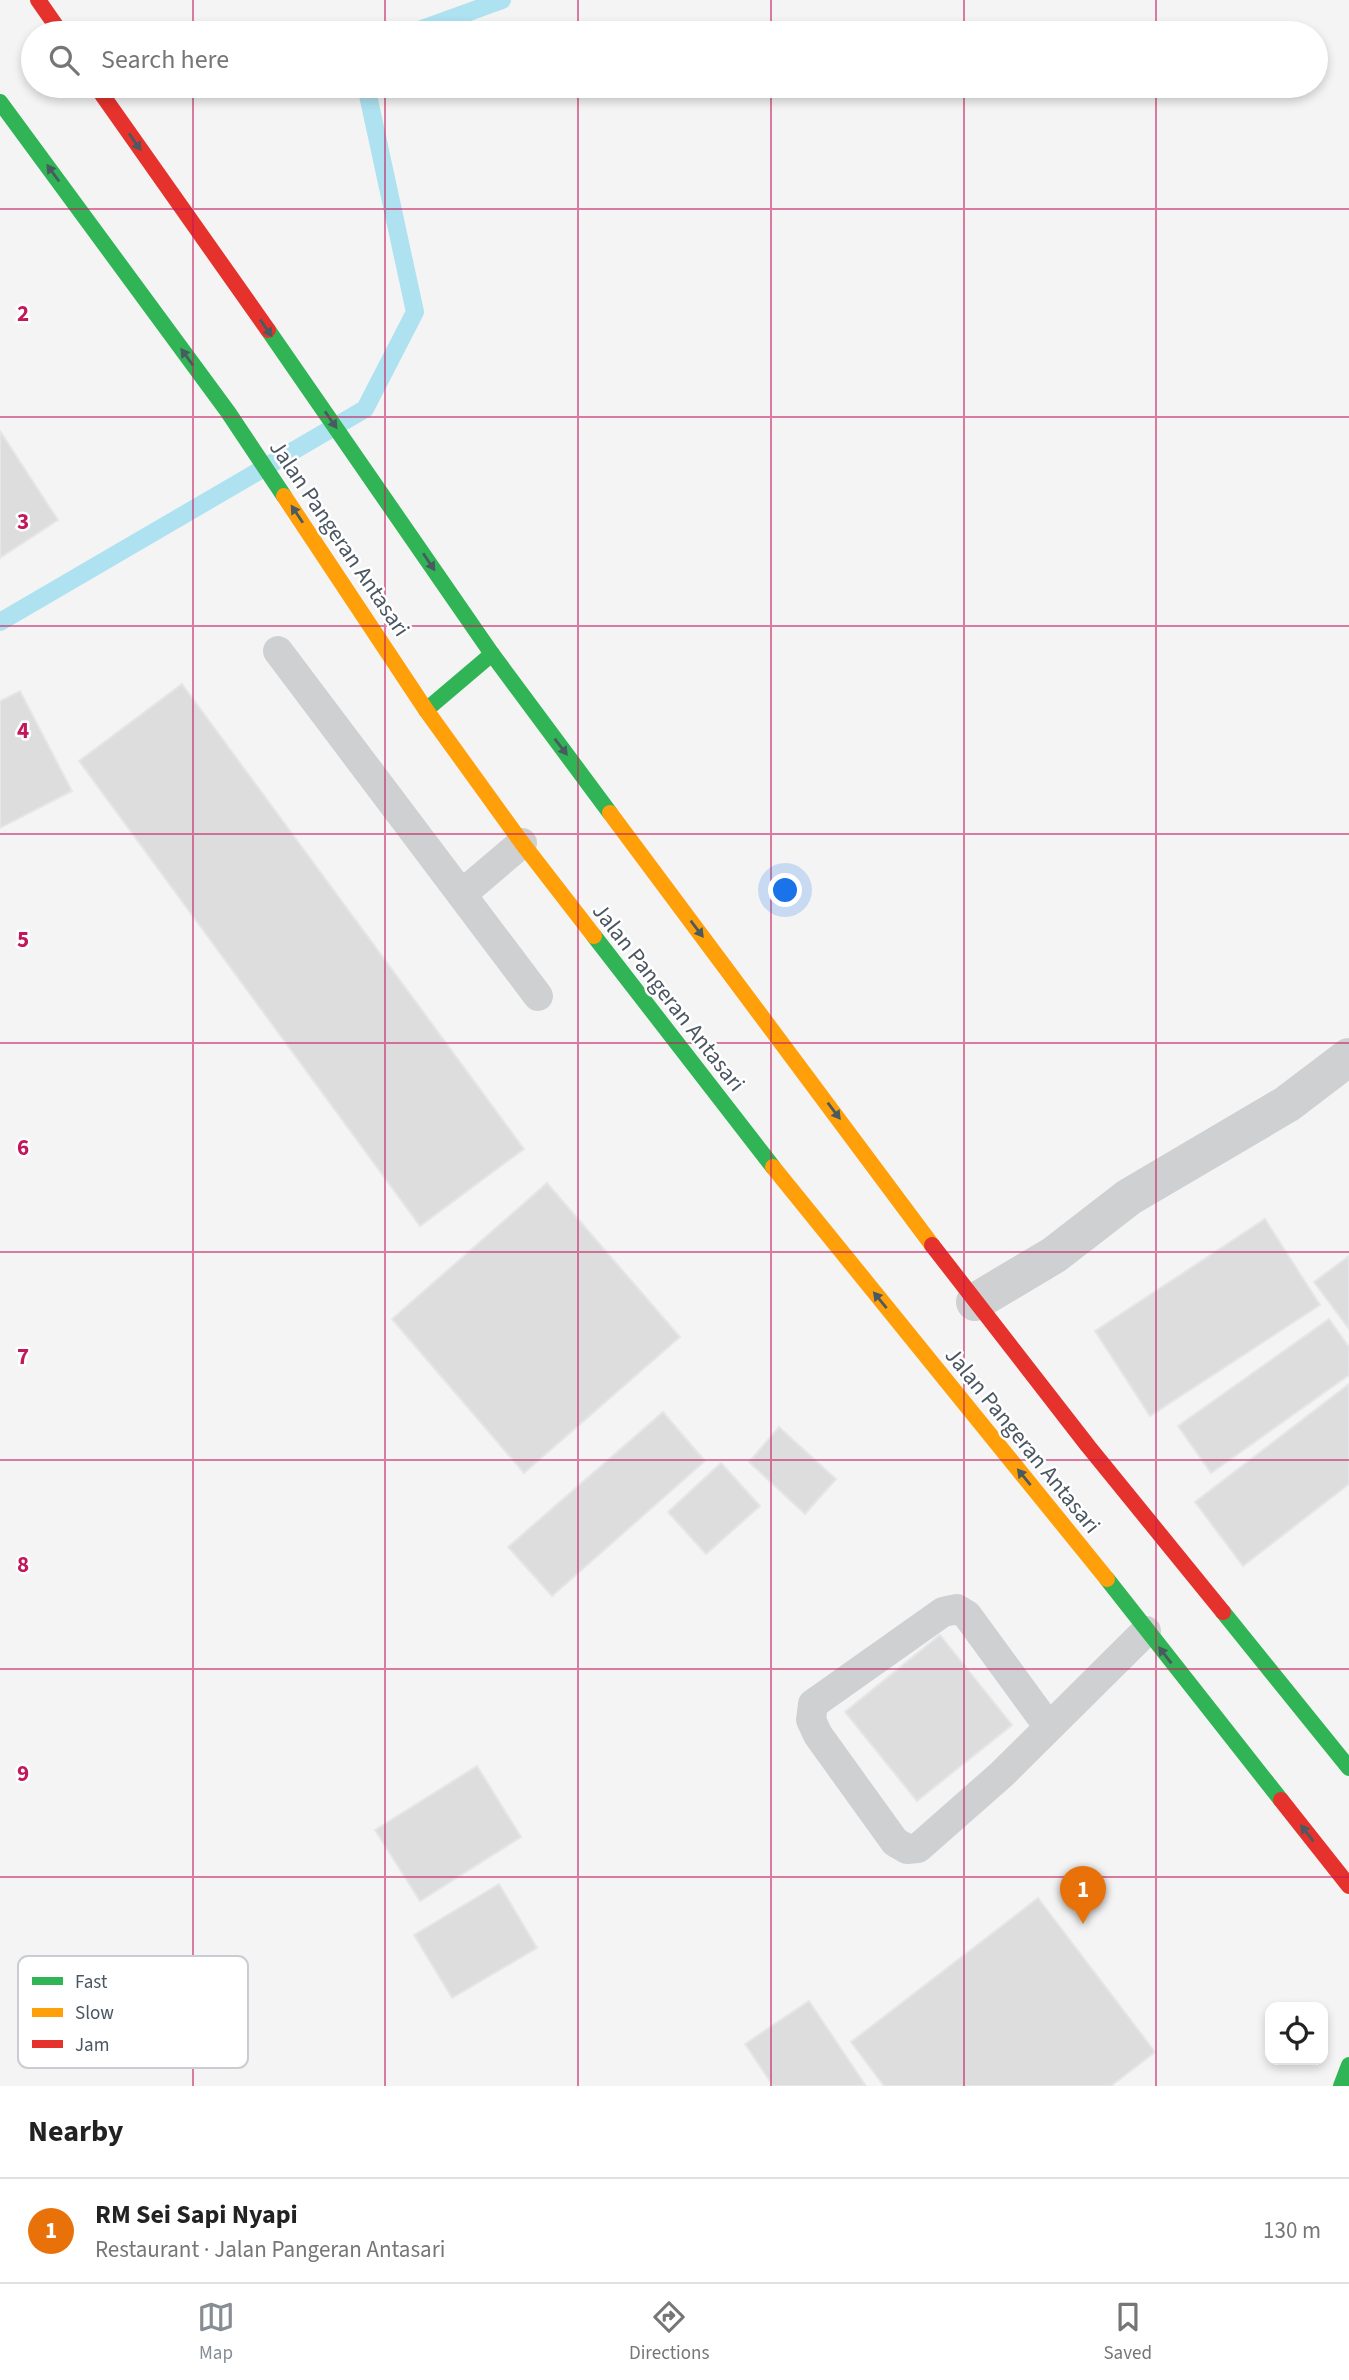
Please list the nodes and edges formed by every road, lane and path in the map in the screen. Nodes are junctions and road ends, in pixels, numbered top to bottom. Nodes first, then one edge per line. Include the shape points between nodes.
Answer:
1 (38, 0) edge
2 (53, 21) edge
3 (104, 98) edge
4 (0, 102) edge
5 (278, 650) dead end
6 (492, 654) junction
7 (426, 710) junction
8 (522, 843) junction
9 (463, 894) junction
10 (538, 996) dead end
11 (1349, 1057) edge
12 (975, 1301) junction
13 (1146, 1631) junction
14 (1048, 1726) junction
15 (1349, 1768) edge
16 (1349, 1886) edge
17 (1349, 2065) edge
18 (1341, 2086) edge

1 - 2 main road
3 -> 6 main road, Jalan Pangeran Antasari
7 -> 4 main road, Jalan Pangeran Antasari via 228,412
5 - 9 lane
6 - 7 main road
6 -> 12 main road, Jalan Pangeran Antasari
7 - 8 main road, Jalan Pangeran Antasari
8 - 9 lane
13 -> 8 main road, Jalan Pangeran Antasari via 737,1123
9 - 10 lane
11 - 12 street via 1287,1104 1129,1197 1054,1255
12 - 15 main road, Jalan Pangeran Antasari
13 - 14 lane
16 -> 13 main road, Jalan Pangeran Antasari
14 - 14 lane via 967,1615 957,1609 943,1612 813,1703 811,1720 817,1735 895,1842 907,1849 918,1848 958,1815
17 - 18 main road

